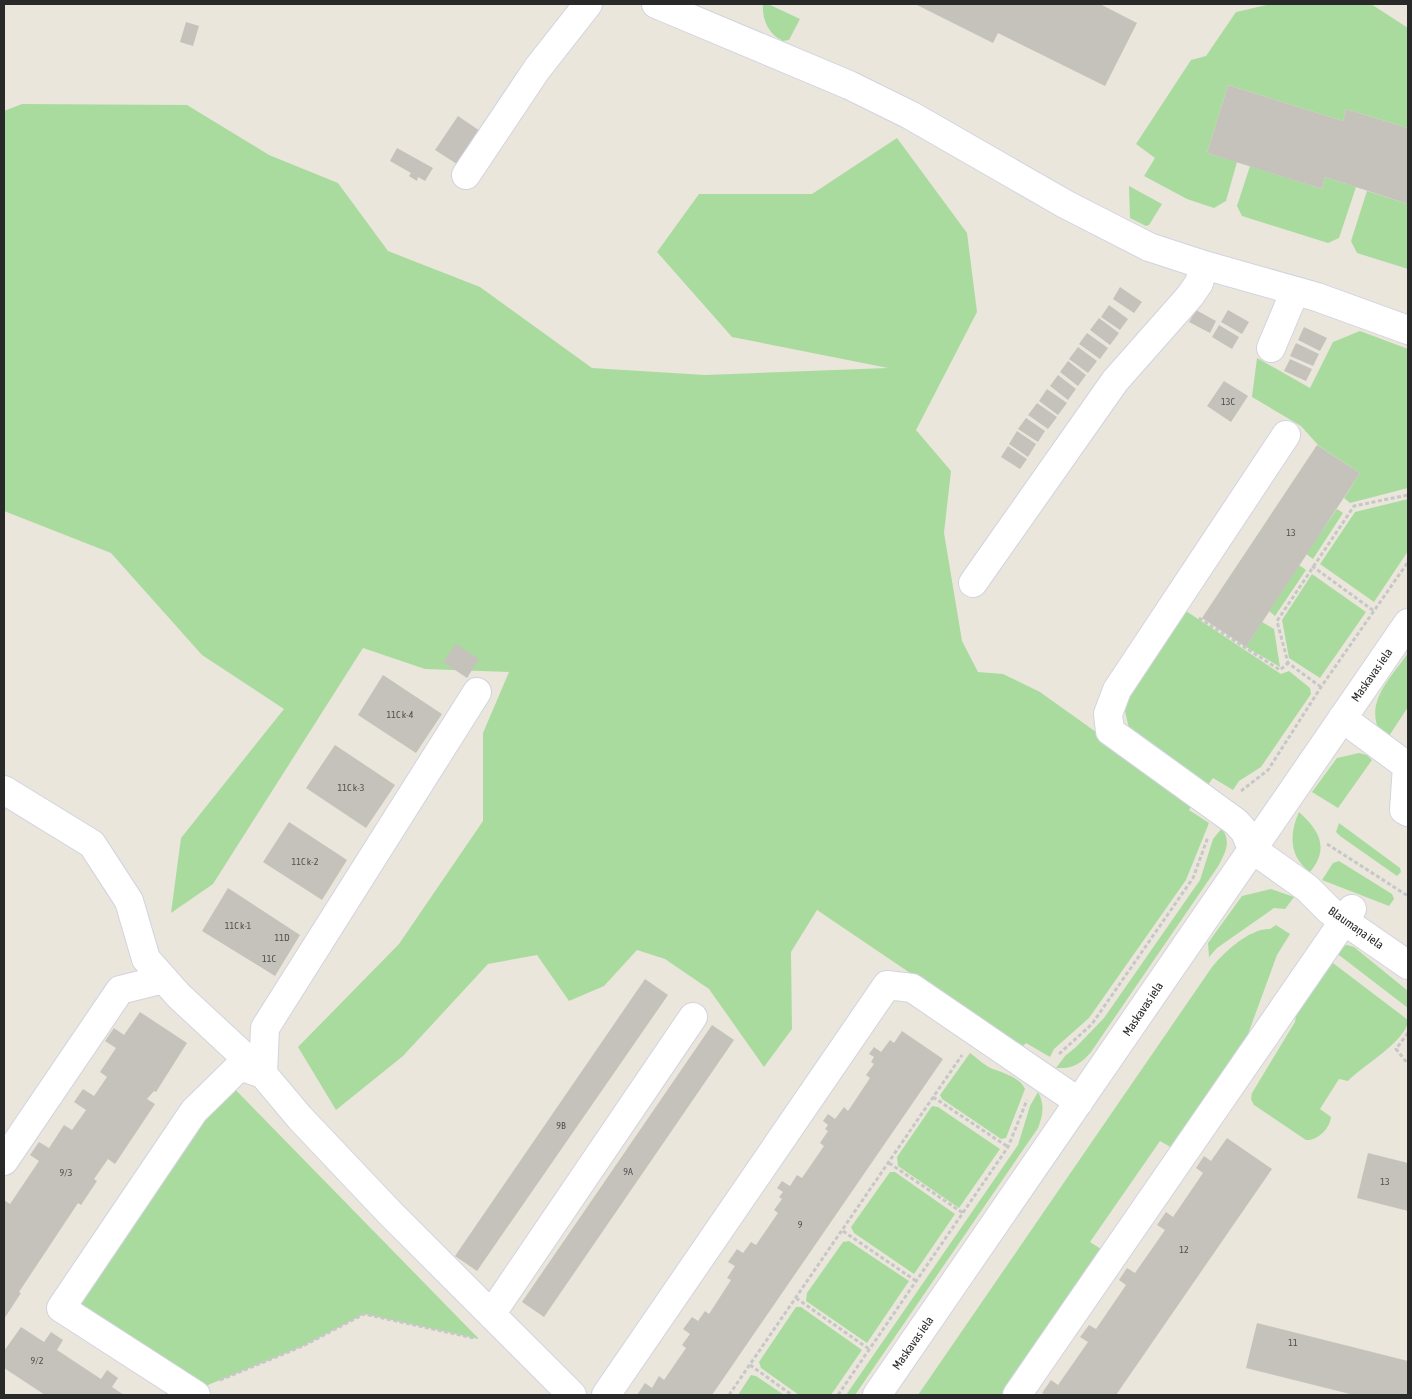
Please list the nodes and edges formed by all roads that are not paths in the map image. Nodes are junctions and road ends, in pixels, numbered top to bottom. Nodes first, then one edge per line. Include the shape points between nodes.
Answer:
1 (588, 4) edge
2 (656, 4) edge
3 (466, 175) dead end
4 (1204, 265) junction
5 (1296, 291) junction
6 (1408, 330) edge
7 (1271, 348) dead end
8 (1286, 435) dead end
9 (973, 583) dead end
10 (1408, 623) edge
11 (477, 692) dead end
12 (1342, 718) junction
13 (4, 790) edge
14 (1408, 812) edge
15 (1252, 849) junction
16 (1349, 914) junction
17 (1408, 944) edge
18 (1408, 965) edge
19 (164, 979) junction
20 (693, 1017) dead end
21 (263, 1074) junction
22 (1079, 1102) junction
23 (4, 1161) edge
24 (492, 1313) junction
25 (194, 1394) edge
26 (572, 1395) edge
27 (606, 1395) edge
28 (877, 1395) edge
29 (1017, 1395) edge

1 - 3 street via 537,69
2 - 4 street via 849,85 910,115 1124,234 1150,247
4 - 5 street
4 - 9 street via 1199,283 1190,296 1115,380
5 - 6 street
5 - 7 street
8 - 15 street via 1117,690 1108,714 1110,731 1236,822 1245,832
10 - 12 street, Maskavas iela
11 - 21 street via 266,1028
12 - 14 street via 1408,766 1404,810
12 - 15 street, Maskavas iela
13 - 19 street via 92,844 129,901 146,959
15 - 16 street, Blaumaņa iela via 1307,888 1330,911
15 - 22 street, Maskavas iela
16 - 17 street, Blaumaņa iela
16 - 18 street, Blaumaņa iela
16 - 29 street
19 - 21 street
19 - 23 street via 120,990
20 - 24 street
21 - 24 street via 390,1213
21 - 25 street via 240,1066 194,1111 61,1308
22 - 27 street via 912,988 887,985
22 - 28 street, Maskavas iela
24 - 26 street

